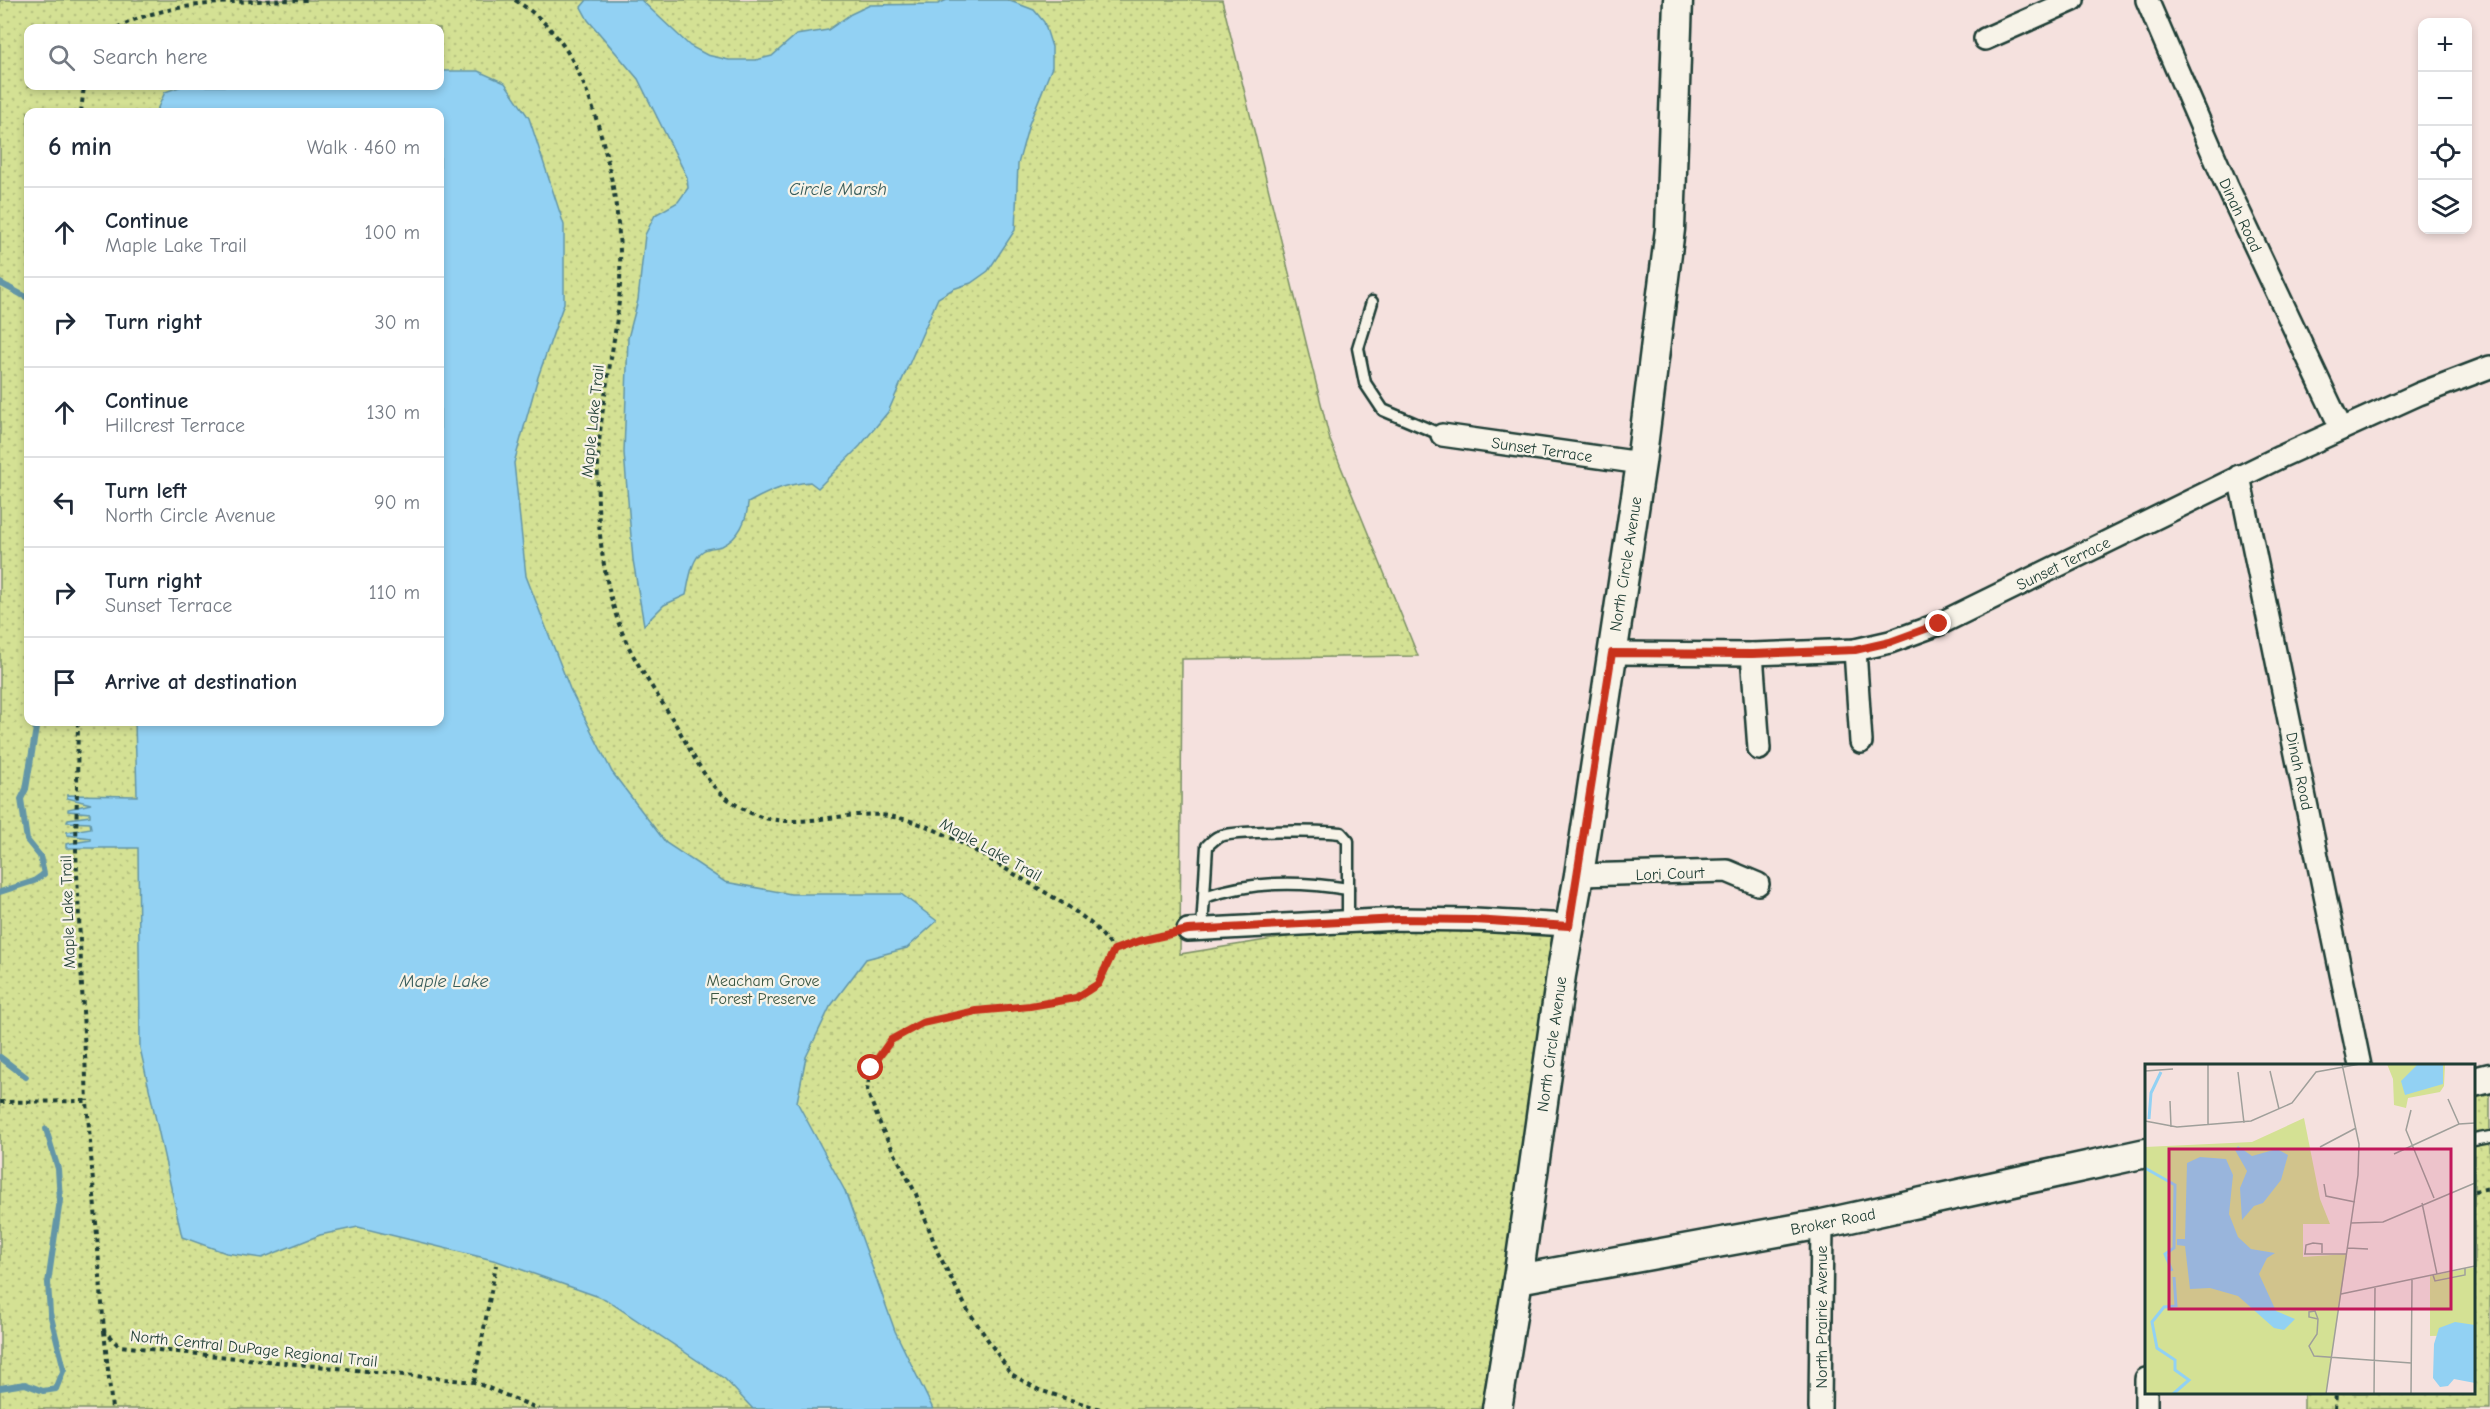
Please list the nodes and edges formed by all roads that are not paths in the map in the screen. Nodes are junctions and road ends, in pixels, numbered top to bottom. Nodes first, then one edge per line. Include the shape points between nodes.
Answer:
1 (1678, 0) edge
2 (2073, 0) edge
3 (2147, 0) edge
4 (1986, 39) dead end
5 (1371, 302) dead end
6 (2490, 367) edge
7 (2341, 428) junction
8 (1442, 435) joint
9 (1641, 463) junction
10 (2239, 476) junction
11 (1855, 650) junction
12 (1612, 653) junction
13 (1752, 654) junction
14 (1861, 742) dead end
15 (1759, 749) dead end
16 (1579, 875) junction
17 (1758, 884) dead end
18 (1348, 889) junction
19 (1204, 897) junction
20 (1348, 922) junction
21 (1569, 926) junction
22 (1195, 929) joint
23 (2361, 1064) edge
24 (2490, 1078) edge
25 (2475, 1082) edge
26 (2490, 1137) edge
27 (2475, 1140) edge
28 (2145, 1154) edge
29 (1822, 1224) junction
30 (1518, 1279) junction
31 (1497, 1409) edge
32 (1820, 1409) edge

1 - 9 street, North Circle Avenue via 1670,229
2 - 4 street
3 - 7 street, Dinah Road via 2227,186
5 - 8 lane via 1358,348 1365,383 1383,410
6 - 7 street, Sunset Terrace
7 - 10 street, Sunset Terrace
8 - 9 street, Sunset Terrace
9 - 12 street, North Circle Avenue
10 - 11 street, Sunset Terrace via 1939,624
10 - 23 street, Dinah Road
11 - 13 street, Sunset Terrace
11 - 14 street
12 - 13 street, Sunset Terrace
12 - 16 street, North Circle Avenue
13 - 15 street
16 - 17 street, Lori Court via 1727,871
16 - 21 street, North Circle Avenue
18 - 19 lane via 1308,882 1234,887
18 - 19 lane via 1348,841 1341,833 1272,832 1220,836 1207,846
18 - 20 lane
19 - 22 lane
20 - 21 street via 1474,920
20 - 22 street
21 - 30 street, North Circle Avenue
24 - 25 street
26 - 27 lane
28 - 29 street, Broker Road
29 - 30 street, Broker Road
29 - 32 street, North Prairie Avenue
30 - 31 street, North Circle Avenue

